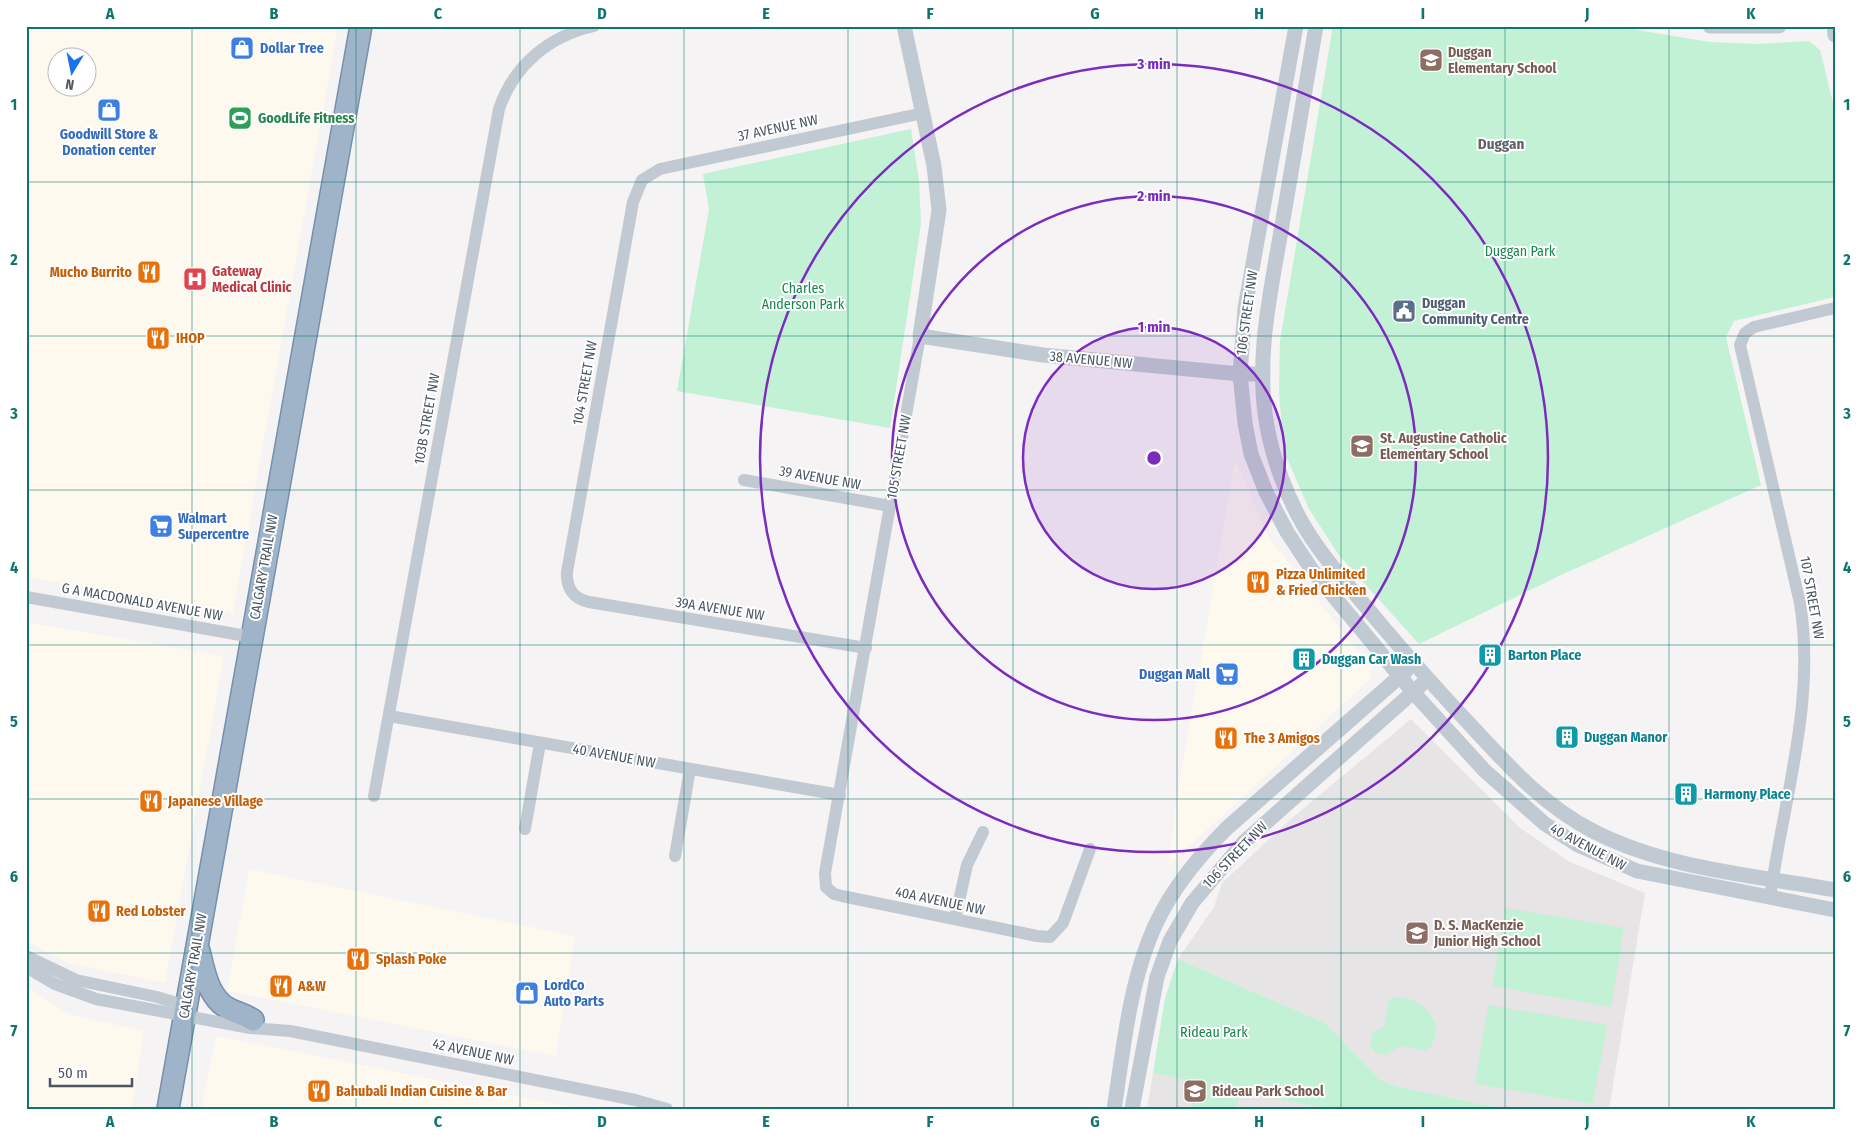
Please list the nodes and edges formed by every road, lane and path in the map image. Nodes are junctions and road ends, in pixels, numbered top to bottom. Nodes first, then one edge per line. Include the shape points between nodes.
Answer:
1 (361, 26) edge
2 (594, 26) edge
3 (904, 26) edge
4 (1296, 26) edge
5 (1316, 26) edge
6 (1710, 26) edge
7 (1779, 26) edge
8 (1834, 26) edge
9 (1835, 35) edge
10 (923, 112) junction
11 (642, 180) joint
12 (1835, 308) edge
13 (920, 336) junction
14 (1240, 374) junction
15 (1263, 374) junction
16 (744, 480) dead end
17 (890, 506) junction
18 (571, 592) joint
19 (26, 597) edge
20 (252, 637) junction
21 (866, 648) junction
22 (1414, 664) junction
23 (1400, 676) junction
24 (1427, 679) junction
25 (1413, 692) junction
26 (389, 716) junction
27 (540, 742) junction
28 (690, 769) junction
29 (840, 795) junction
30 (374, 796) dead end
31 (524, 829) dead end
32 (983, 832) dead end
33 (1090, 849) dead end
34 (675, 856) dead end
35 (1773, 879) junction
36 (826, 888) joint
37 (1835, 890) edge
38 (1770, 898) junction
39 (1835, 910) edge
40 (955, 919) junction
41 (197, 946) junction
42 (26, 956) edge
43 (26, 967) edge
44 (186, 1011) junction
45 (263, 1024) junction
46 (168, 1109) edge
47 (668, 1109) edge
48 (1114, 1109) edge
49 (1132, 1109) edge

1 - 20 highway, CALGARY TRAIL NW
2 - 26 street, 103B STREET NW via 561,36 533,56 507,90 497,119
3 - 10 street, 105 STREET NW
4 - 14 street, 106 STREET NW via 1245,308
5 - 15 street, 106 STREET NW via 1268,311
6 - 7 street
8 - 9 street
10 - 11 street, 37 AVENUE NW via 660,169
10 - 13 street, 105 STREET NW via 939,210
11 - 18 street, 104 STREET NW via 633,202 568,563 566,579
12 - 35 street, 107 STREET NW via 1754,327 1743,336 1741,354 1800,603 1805,642 1803,703
13 - 14 street, 38 AVENUE NW via 1043,355
13 - 17 street, 105 STREET NW
14 - 15 street, 38 AVENUE NW
14 - 23 street, 106 STREET NW via 1251,454 1286,532 1312,570
15 - 22 street, 106 STREET NW via 1271,444 1284,485 1304,526
16 - 17 street, 39 AVENUE NW
17 - 21 street, 105 STREET NW
18 - 21 street, 39A AVENUE NW via 582,601
19 - 20 street, G A MACDONALD AVENUE NW
20 - 41 highway, CALGARY TRAIL NW
21 - 29 street, 105 STREET NW
22 - 23 street, 106 STREET NW
22 - 24 street, 106 STREET NW
23 - 25 street, 40 AVENUE NW
23 - 48 street, 106 STREET NW via 1227,828 1202,854 1173,894 1149,939 1138,970
24 - 25 street, 106 STREET NW
24 - 35 street, 40 AVENUE NW via 1536,792 1592,830 1662,858
25 - 38 street, 40 AVENUE NW via 1517,801 1578,845 1653,876
25 - 49 street, 106 STREET NW via 1244,842 1192,903 1170,942 1157,977
26 - 27 street, 40 AVENUE NW
26 - 30 street, 103B STREET NW
27 - 28 street, 40 AVENUE NW
27 - 31 street
28 - 29 street, 40 AVENUE NW
28 - 34 street
29 - 36 street, 105 STREET NW via 825,873
32 - 40 street via 967,865
33 - 40 street, 40A AVENUE NW via 1062,923 1050,937
35 - 37 street, 40 AVENUE NW
35 - 38 street, 107 STREET NW
36 - 40 street, 40A AVENUE NW via 842,896
38 - 39 street, 40 AVENUE NW
41 - 44 highway, CALGARY TRAIL NW
41 - 45 highway via 207,981 218,1000
42 - 44 street, 42 AVENUE NW via 76,980 157,996
43 - 44 street, 42 AVENUE NW via 84,996
44 - 45 street, 42 AVENUE NW
44 - 45 street, 42 AVENUE NW via 250,1028
44 - 46 highway, CALGARY TRAIL NW
45 - 47 street, 42 AVENUE NW

